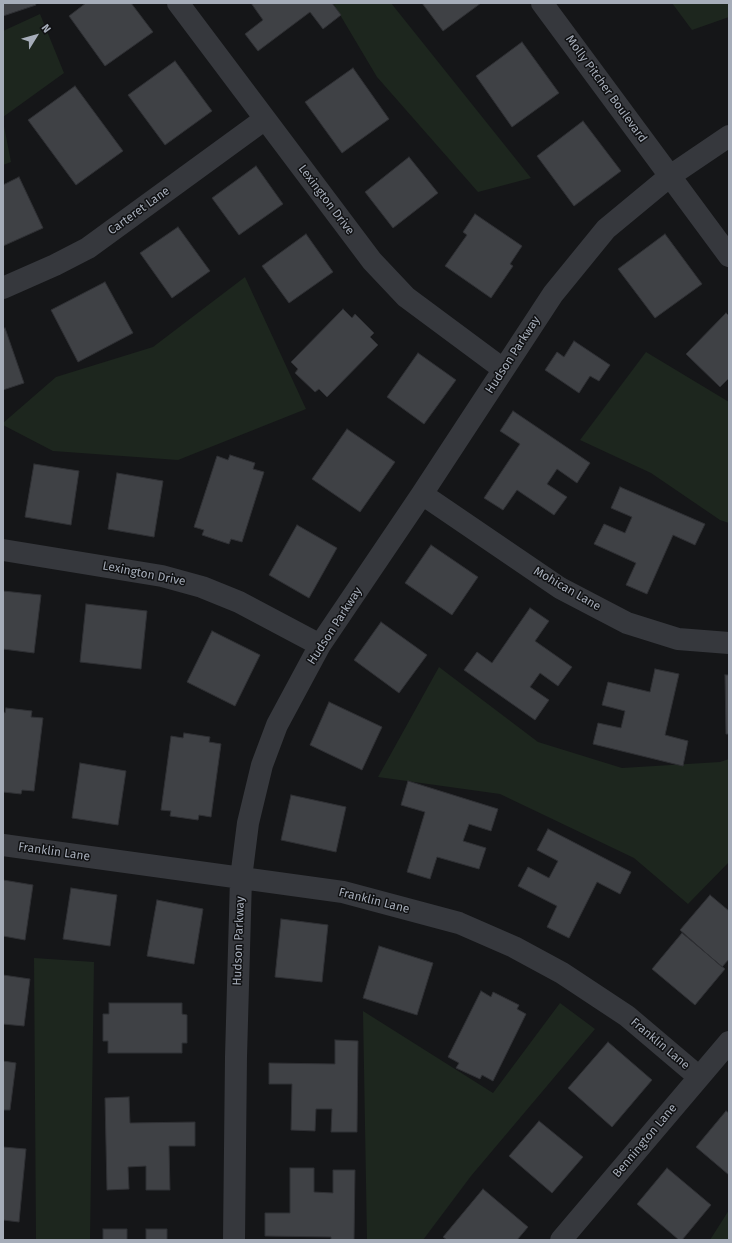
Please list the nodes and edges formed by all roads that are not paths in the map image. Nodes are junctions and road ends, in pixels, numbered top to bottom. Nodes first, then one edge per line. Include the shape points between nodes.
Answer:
1 (178, 3) edge
2 (542, 3) edge
3 (265, 119) junction
4 (729, 136) edge
5 (670, 176) junction
6 (729, 256) edge
7 (3, 288) edge
8 (503, 369) junction
9 (422, 494) junction
10 (3, 550) edge
11 (729, 644) edge
12 (320, 645) junction
13 (3, 845) edge
14 (241, 878) junction
15 (729, 1042) edge
16 (699, 1078) junction
17 (234, 1240) edge
18 (561, 1240) edge

1 - 3 street, Lexington Drive
2 - 5 street, Molly Pitcher Boulevard
3 - 7 street, Carteret Lane via 88,248
3 - 8 street, Lexington Drive via 372,261 406,296
4 - 5 street, Hudson Parkway
5 - 6 street, Molly Pitcher Boulevard
5 - 8 street, Hudson Parkway via 606,229 553,294
8 - 9 street, Hudson Parkway
9 - 11 street, Mohican Lane via 560,588 628,623 678,639
9 - 12 street, Hudson Parkway
10 - 12 street, Lexington Drive via 162,576 202,587 239,602
12 - 14 street, Hudson Parkway via 277,724 262,764 248,823
13 - 14 street, Franklin Lane
14 - 16 street, Franklin Lane via 344,892 394,904 459,923 514,947 562,973 627,1016
14 - 17 street, Hudson Parkway
15 - 16 street, Bennington Lane
16 - 18 street, Bennington Lane

